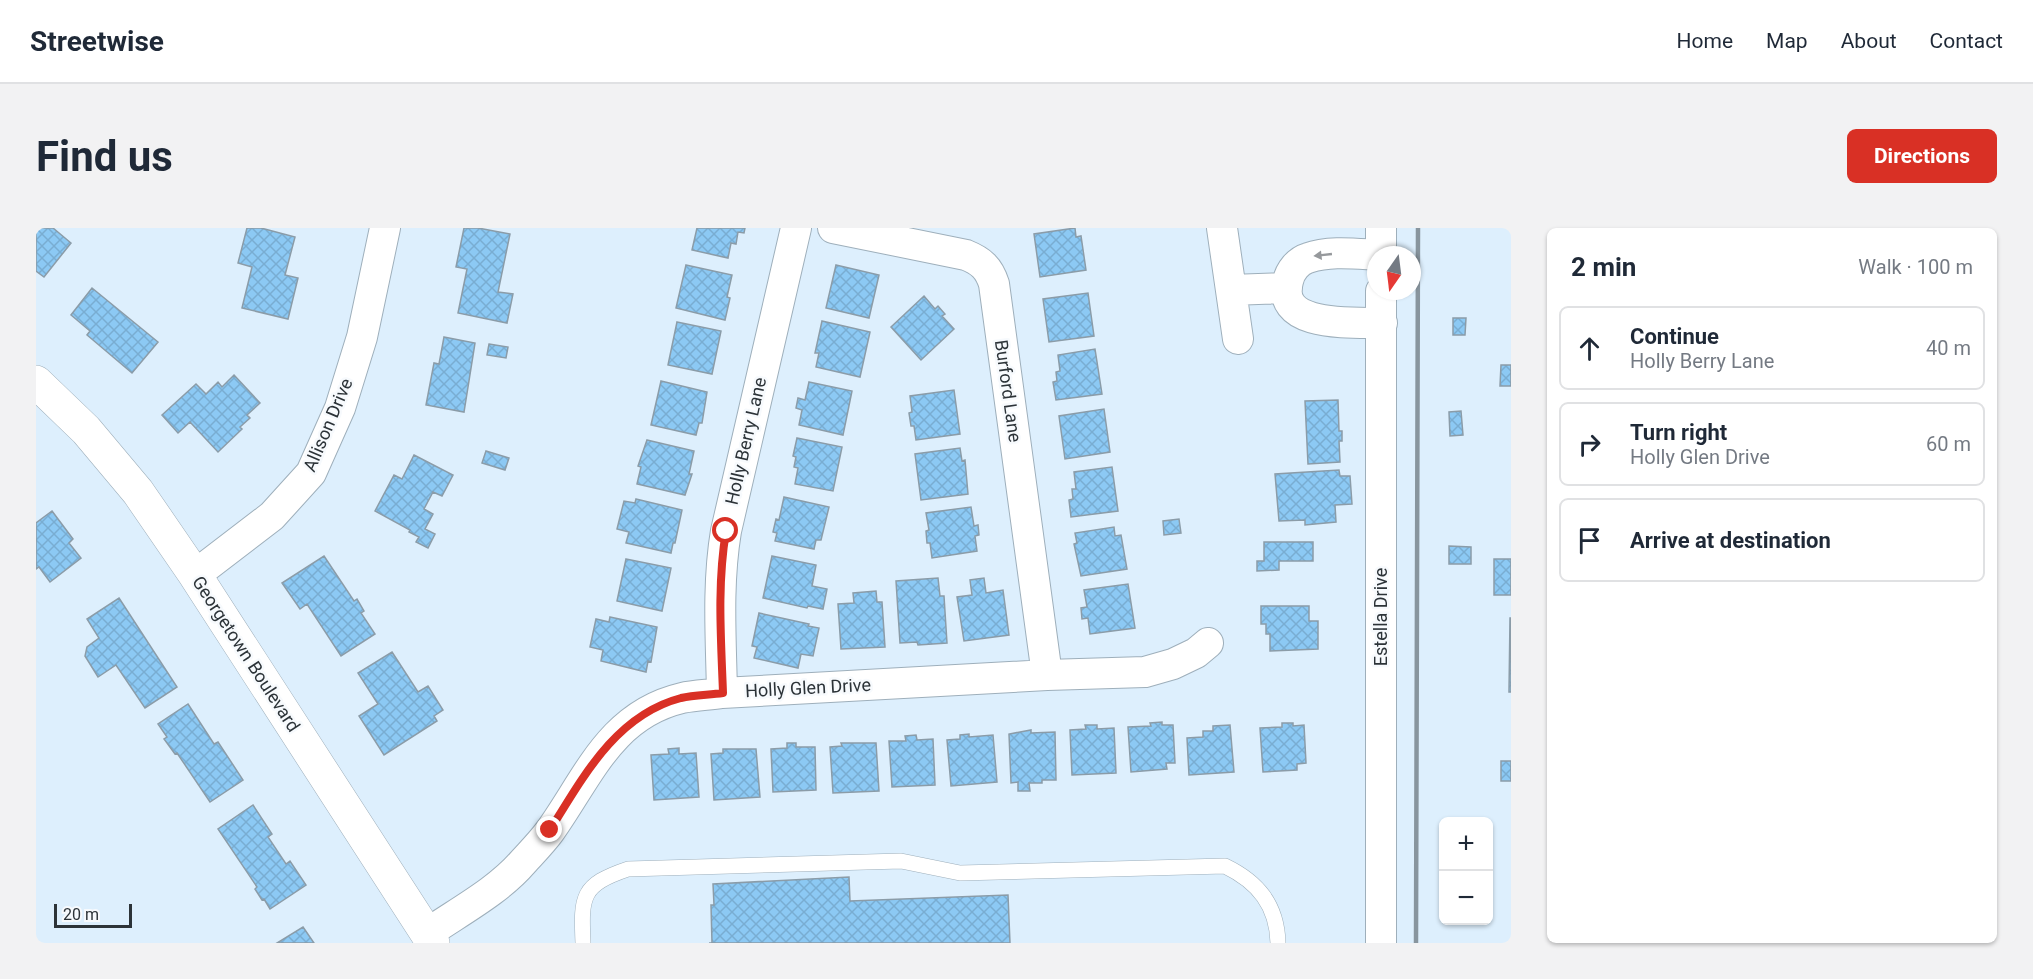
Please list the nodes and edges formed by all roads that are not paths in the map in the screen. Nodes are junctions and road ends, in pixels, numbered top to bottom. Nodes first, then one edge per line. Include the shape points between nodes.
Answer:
1 (385, 228) edge
2 (796, 228) edge
3 (833, 228) edge
4 (1222, 228) edge
5 (1381, 228) edge
6 (1381, 246) edge
7 (1367, 255) edge
8 (1287, 288) junction
9 (1231, 290) junction
10 (1381, 300) edge
11 (1382, 322) junction
12 (1238, 339) dead end
13 (36, 382) edge
14 (195, 575) junction
15 (1208, 643) dead end
16 (1047, 675) junction
17 (723, 693) junction
18 (431, 938) edge
19 (583, 943) edge
20 (1278, 943) edge
21 (1381, 943) edge

1 - 14 street, Allison Drive via 362,337 340,408 311,473 272,516
2 - 17 street, Holly Berry Lane via 721,562
3 - 16 street, Burford Lane via 966,255 980,260 991,273
4 - 9 street
5 - 6 street
7 -> 8 street via 1305,258 1291,273
8 - 9 street
8 - 11 street via 1292,304 1307,317
9 - 12 street
10 - 11 street, Estella Drive
11 - 21 street, Estella Drive
13 - 14 street, Georgetown Boulevard via 86,430 138,492
14 - 18 street, Georgetown Boulevard
15 - 16 street, Holly Glen Drive via 1173,664 1145,672
16 - 17 street, Holly Glen Drive
17 - 18 street, Holly Glen Drive via 681,698 642,714 610,740 550,830 521,864
19 - 20 lane via 582,910 590,889 604,877 628,869 901,861 960,873 1225,866 1245,876 1265,897 1278,928

